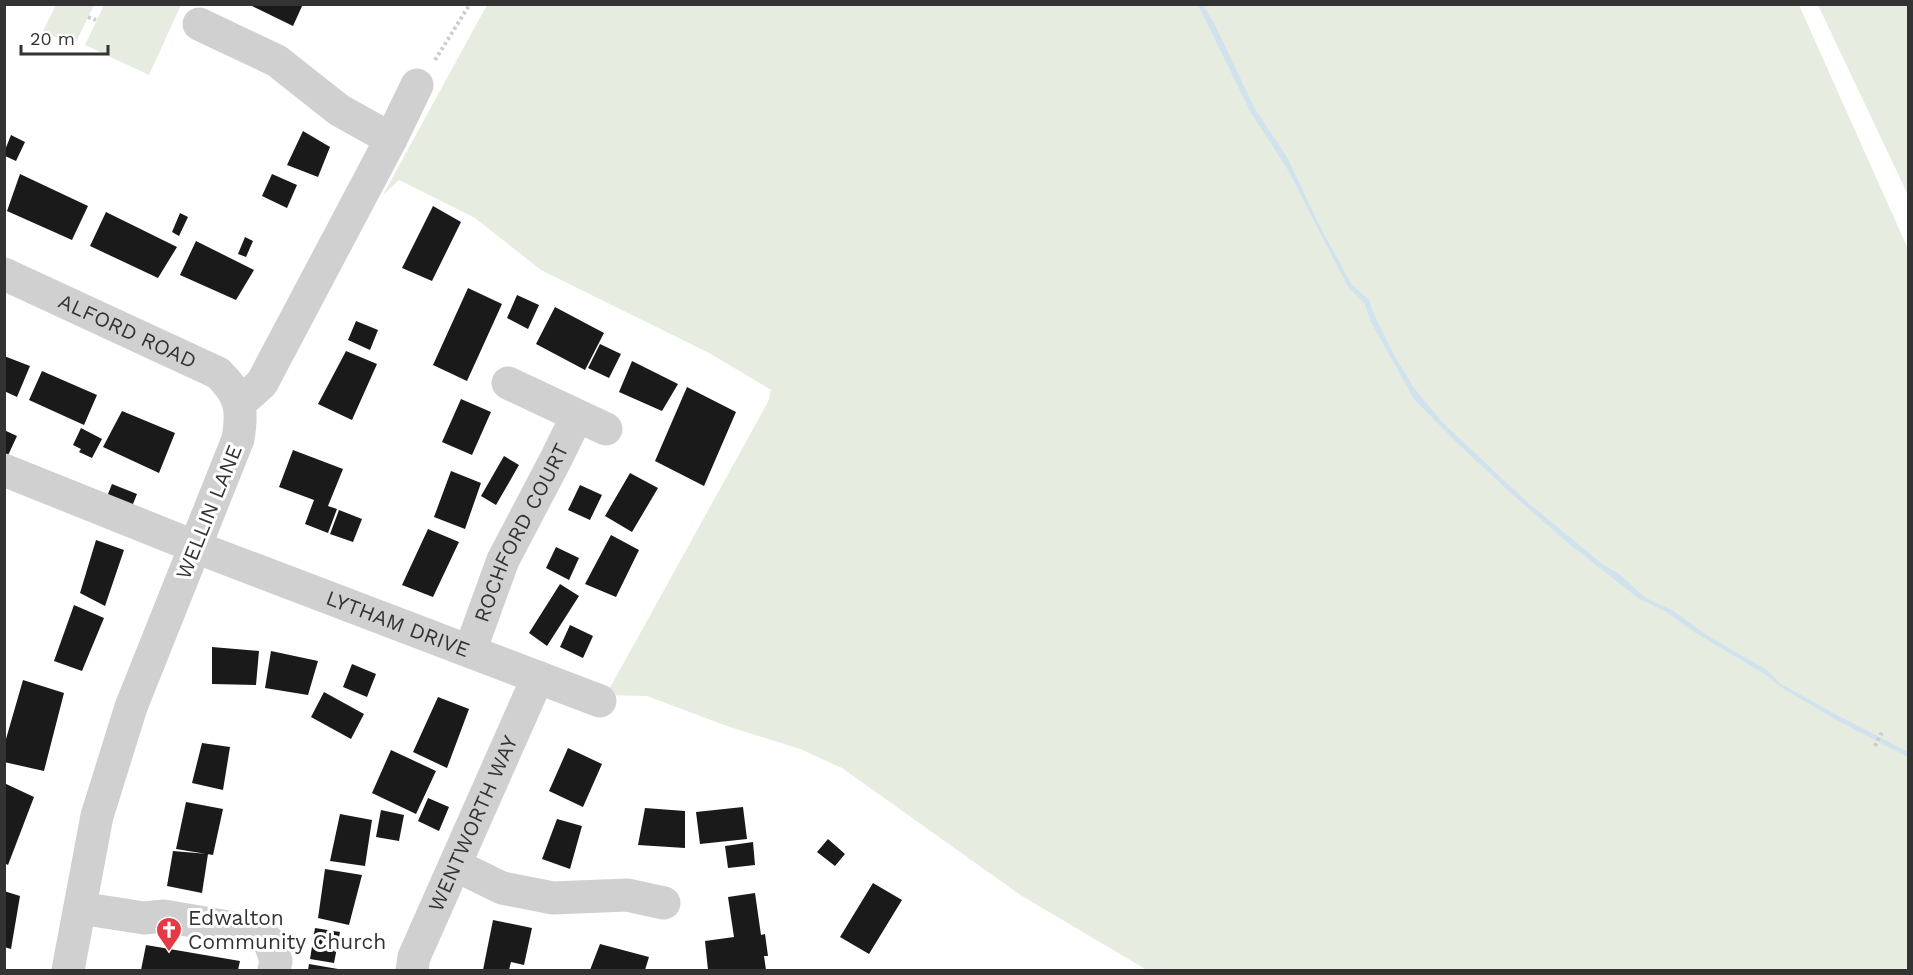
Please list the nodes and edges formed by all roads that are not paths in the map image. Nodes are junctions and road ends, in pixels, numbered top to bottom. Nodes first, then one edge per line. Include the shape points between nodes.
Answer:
1 (199, 24) dead end
2 (417, 85) road end
3 (391, 139) junction
4 (4, 274) edge
5 (508, 383) dead end
6 (240, 403) junction
7 (577, 416) junction
8 (606, 429) dead end
9 (4, 471) edge
10 (195, 547) junction
11 (470, 651) junction
12 (538, 677) junction
13 (600, 700) dead end
14 (455, 866) junction
15 (664, 903) dead end
16 (80, 908) junction
17 (68, 970) edge
18 (274, 970) edge
19 (412, 970) edge

1 - 3 street via 277,61 339,110
2 - 3 street
3 - 6 street via 262,383
4 - 6 street, ALFORD ROAD via 218,373
5 - 7 street
6 - 10 street, WELLIN LANE via 238,439
7 - 8 street
7 - 11 street, ROCHFORD COURT via 503,560
9 - 10 street, LYTHAM DRIVE
10 - 11 street, LYTHAM DRIVE
10 - 16 street, WELLIN LANE via 131,707 97,816
11 - 12 street, LYTHAM DRIVE
12 - 13 street, LYTHAM DRIVE
12 - 14 street, WENTWORTH WAY
14 - 15 street via 502,888 553,898 627,895
14 - 19 street, WENTWORTH WAY via 414,957
16 - 17 street, WELLIN LANE
16 - 18 street via 144,918 164,916 257,932 270,943 276,961

